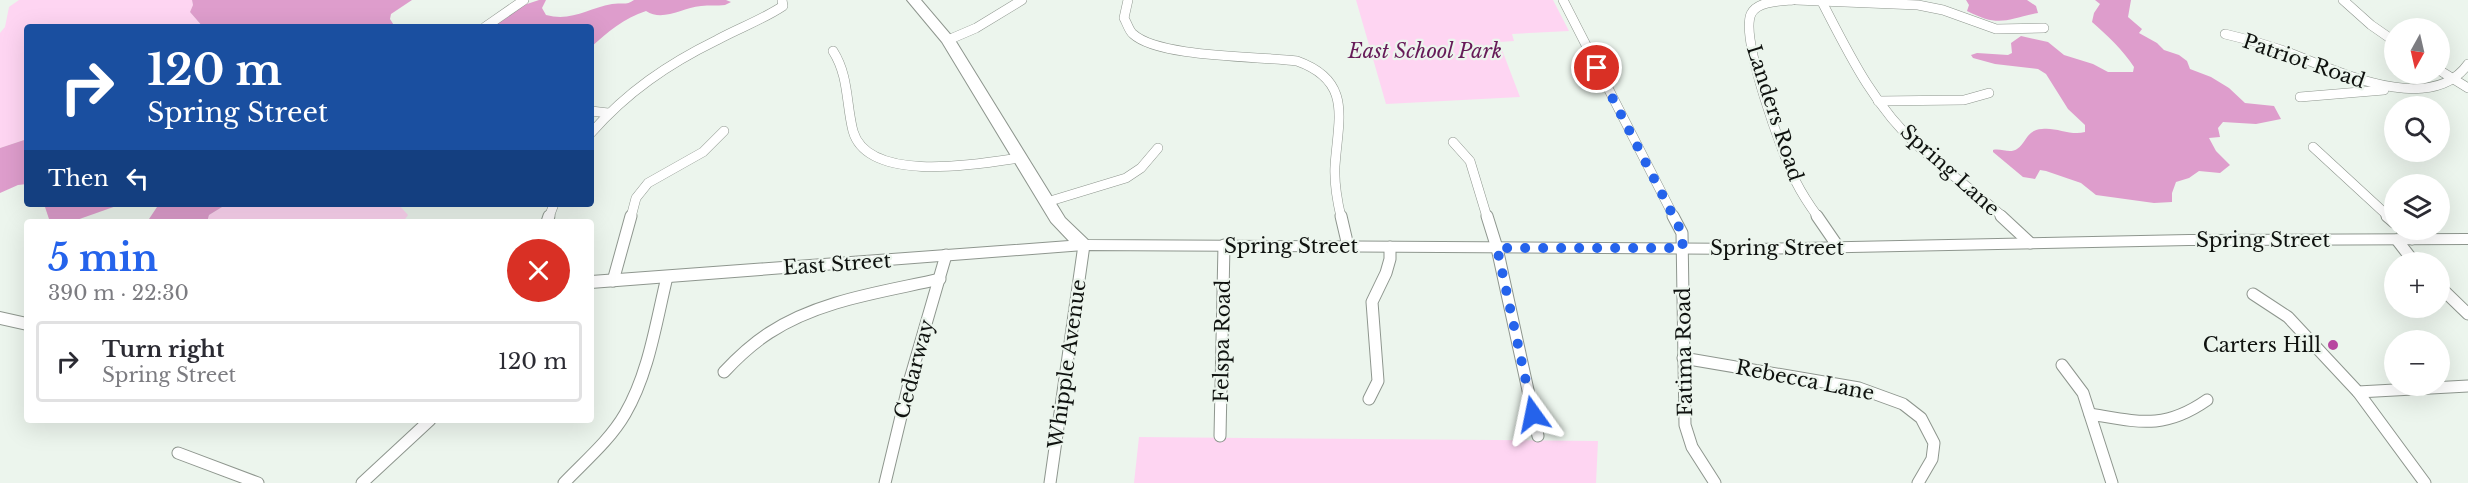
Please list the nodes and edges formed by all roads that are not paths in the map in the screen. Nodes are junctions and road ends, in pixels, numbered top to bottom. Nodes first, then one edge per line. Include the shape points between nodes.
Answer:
1 (524, 0) edge
2 (914, 0) edge
3 (1022, 0) edge
4 (1128, 0) edge
5 (1563, 0) edge
6 (1795, 0) edge
7 (2343, 0) edge
8 (1822, 1) edge
9 (783, 2) edge
10 (1765, 2) edge
11 (489, 24) edge
12 (2044, 28) dead end
13 (2225, 34) dead end
14 (2384, 34) edge
15 (948, 39) junction
16 (833, 51) dead end
17 (2468, 64) edge
18 (2450, 77) edge
19 (2454, 80) junction
20 (2390, 88) junction
21 (2468, 88) edge
22 (1989, 93) dead end
23 (2300, 97) dead end
24 (1878, 101) junction
25 (594, 111) edge
26 (608, 113) junction
27 (594, 129) edge
28 (724, 131) dead end
29 (1454, 142) dead end
30 (2313, 147) dead end
31 (1158, 148) dead end
32 (1019, 158) junction
33 (1047, 202) junction
34 (2384, 213) edge
35 (1059, 222) junction
36 (2384, 236) edge
37 (2450, 238) edge
38 (2468, 239) edge
39 (2030, 243) junction
40 (1084, 245) junction
41 (1224, 245) junction
42 (1348, 246) junction
43 (1054, 247) junction
44 (1390, 247) junction
45 (1497, 248) junction
46 (1683, 248) junction
47 (1839, 248) junction
48 (946, 255) junction
49 (666, 277) junction
50 (940, 279) junction
51 (613, 280) junction
52 (594, 282) edge
53 (2253, 294) dead end
54 (2450, 297) edge
55 (2468, 314) edge
56 (0, 318) edge
57 (24, 323) edge
58 (1683, 358) junction
59 (2061, 365) dead end
60 (724, 372) dead end
61 (2468, 386) edge
62 (2358, 392) junction
63 (1369, 399) dead end
64 (2207, 400) dead end
65 (2090, 414) junction
66 (427, 423) edge
67 (1220, 436) dead end
68 (1538, 436) dead end
69 (178, 453) dead end
70 (258, 483) edge
71 (362, 483) edge
72 (564, 483) edge
73 (885, 483) edge
74 (1050, 483) edge
75 (1715, 483) edge
76 (1918, 483) edge
77 (2112, 483) edge
78 (2425, 483) edge

1 - 11 street
2 - 15 main road
3 - 15 street via 976,28
4 - 42 street via 1126,24 1149,44 1173,50 1291,59 1314,66 1325,76 1341,110 1335,176
5 - 46 street, Fatima Road via 1681,231
6 - 8 street, Landers Road
6 - 10 street, Landers Road
7 - 14 street
8 - 12 street, Landers Road via 1918,5 1996,29
8 - 24 street, Spring Lane via 1865,84
9 - 26 street via 771,14 666,66
10 - 47 street, Landers Road via 1755,10 1748,24 1769,109 1794,179
13 - 20 street, Patriot Road via 2276,48 2354,80
15 - 32 main road
16 - 32 street via 843,76 855,138 870,155 890,163 916,166
17 - 19 street
18 - 19 street
19 - 20 street, Patriot Road via 2414,89
19 - 21 street
20 - 23 street
22 - 24 street via 1964,100
24 - 39 street, Spring Lane via 1917,145 1973,189
25 - 26 street
26 - 27 street
28 - 51 street via 699,154 644,186 636,198
29 - 45 street via 1470,161
30 - 34 street
31 - 33 street via 1132,175
32 - 33 main road
33 - 35 main road
35 - 40 main road
35 - 43 main road
36 - 39 main road, Spring Street
37 - 38 main road, Spring Street
39 - 47 main road, Spring Street
40 - 41 main road, Spring Street
40 - 43 main road, East Street
40 - 74 street, Whipple Avenue
41 - 42 main road, Spring Street
41 - 67 street, Felspa Road
42 - 44 main road, Spring Street
43 - 48 main road, East Street
44 - 45 main road, Spring Street
44 - 63 street via 1386,273 1372,303 1378,381
45 - 46 main road, Spring Street
45 - 68 street
46 - 47 main road, Spring Street
46 - 58 street, Fatima Road
48 - 49 main road, East Street
48 - 50 street, Cedarway
49 - 51 main road, East Street
49 - 72 street via 645,360 627,409
50 - 60 street via 794,318 758,338
50 - 73 street, Cedarway
51 - 52 main road, East Street
53 - 62 street via 2288,317
54 - 55 street
56 - 57 main road
58 - 75 street, Fatima Road via 1687,434
58 - 76 street, Rebecca Lane via 1859,388 1903,404 1921,418 1934,443 1932,459
59 - 65 street via 2081,389
61 - 62 street
62 - 78 street
64 - 65 street via 2170,421
65 - 77 street
66 - 71 street
69 - 70 street

